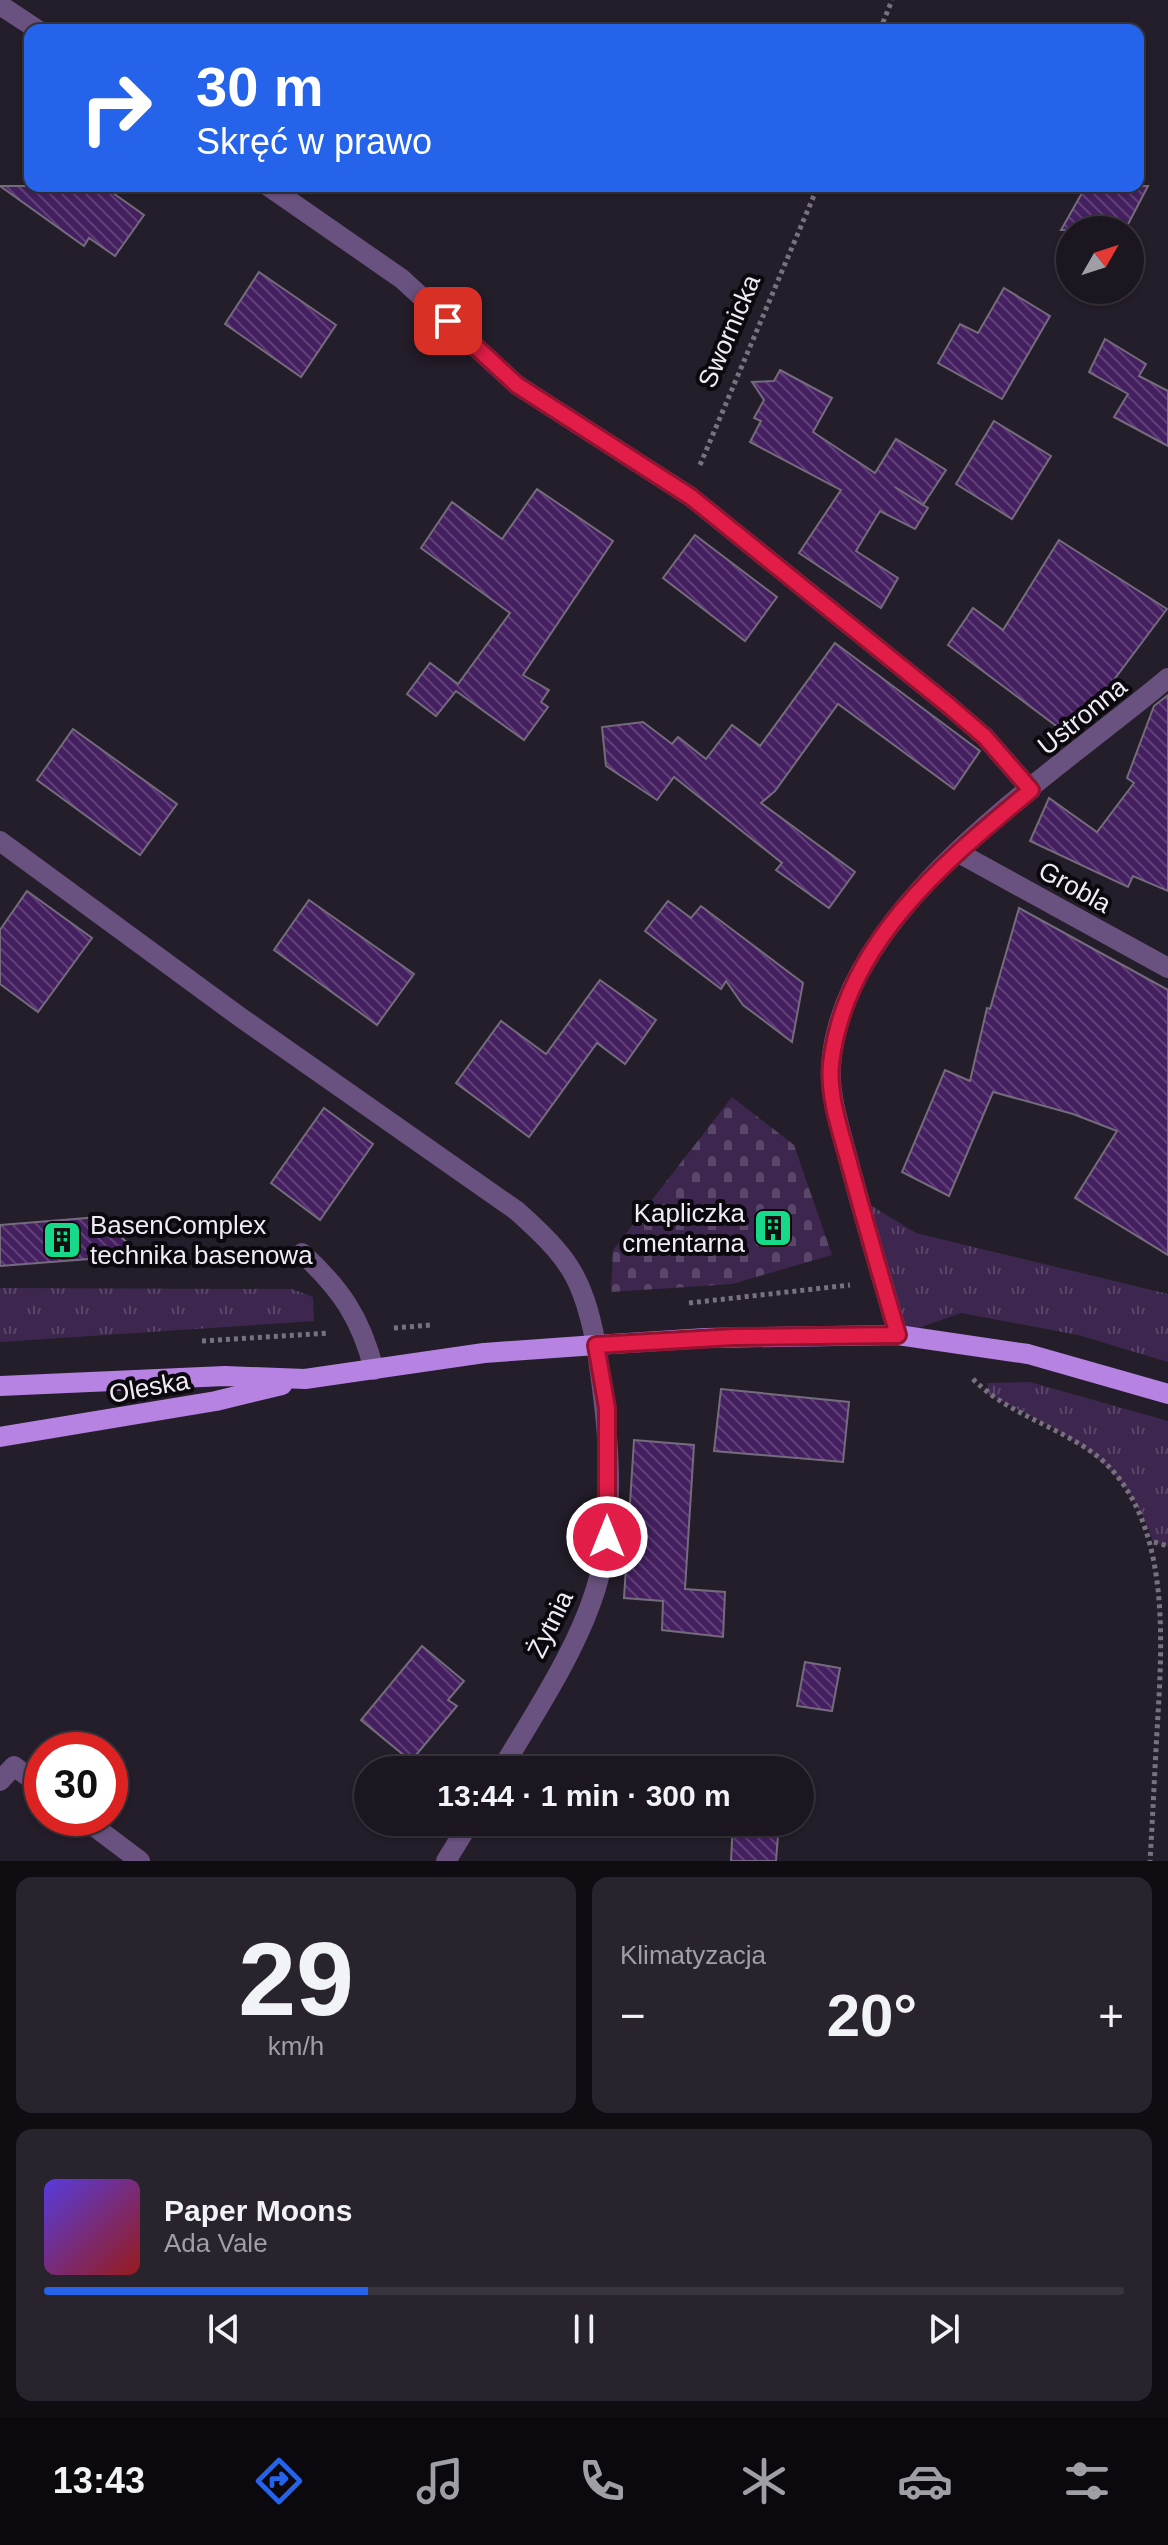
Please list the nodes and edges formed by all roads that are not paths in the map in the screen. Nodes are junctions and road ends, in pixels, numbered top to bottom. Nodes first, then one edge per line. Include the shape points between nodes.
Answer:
1 (0, 5) edge
2 (29, 24) edge
3 (277, 192) edge
4 (1168, 678) edge
5 (1031, 790) junction
6 (0, 841) edge
7 (957, 852) junction
8 (1168, 968) edge
9 (302, 1253) dead end
10 (898, 1335) junction
11 (596, 1345) junction
12 (374, 1370) junction
13 (305, 1379) junction
14 (0, 1386) edge
15 (1168, 1394) edge
16 (0, 1437) edge
17 (509, 1756) edge
18 (24, 1774) edge
19 (0, 1781) edge
20 (107, 1836) edge
21 (461, 1836) edge
22 (140, 1861) edge
23 (446, 1861) edge

1 - 2 street
3 - 5 street via 402,279 517,385 691,497 948,705 985,737
4 - 5 street, Ustronna
5 - 7 street, Ustronna
6 - 11 street, Żytnia via 517,1211 573,1269 586,1297
7 - 8 street, Grobla
7 - 10 street, Ustronna via 905,905 878,942 853,987 831,1066 835,1111
9 - 12 street via 328,1277 364,1330
10 - 11 main road
10 - 15 main road via 1071,1364
11 - 12 main road via 484,1353
11 - 17 street, Żytnia via 607,1408 607,1537 599,1580 571,1644
12 - 13 main road
13 - 14 main road via 225,1376
13 - 16 main road, Oleska via 216,1401
18 - 19 street via 14,1766
20 - 22 street
21 - 23 street

